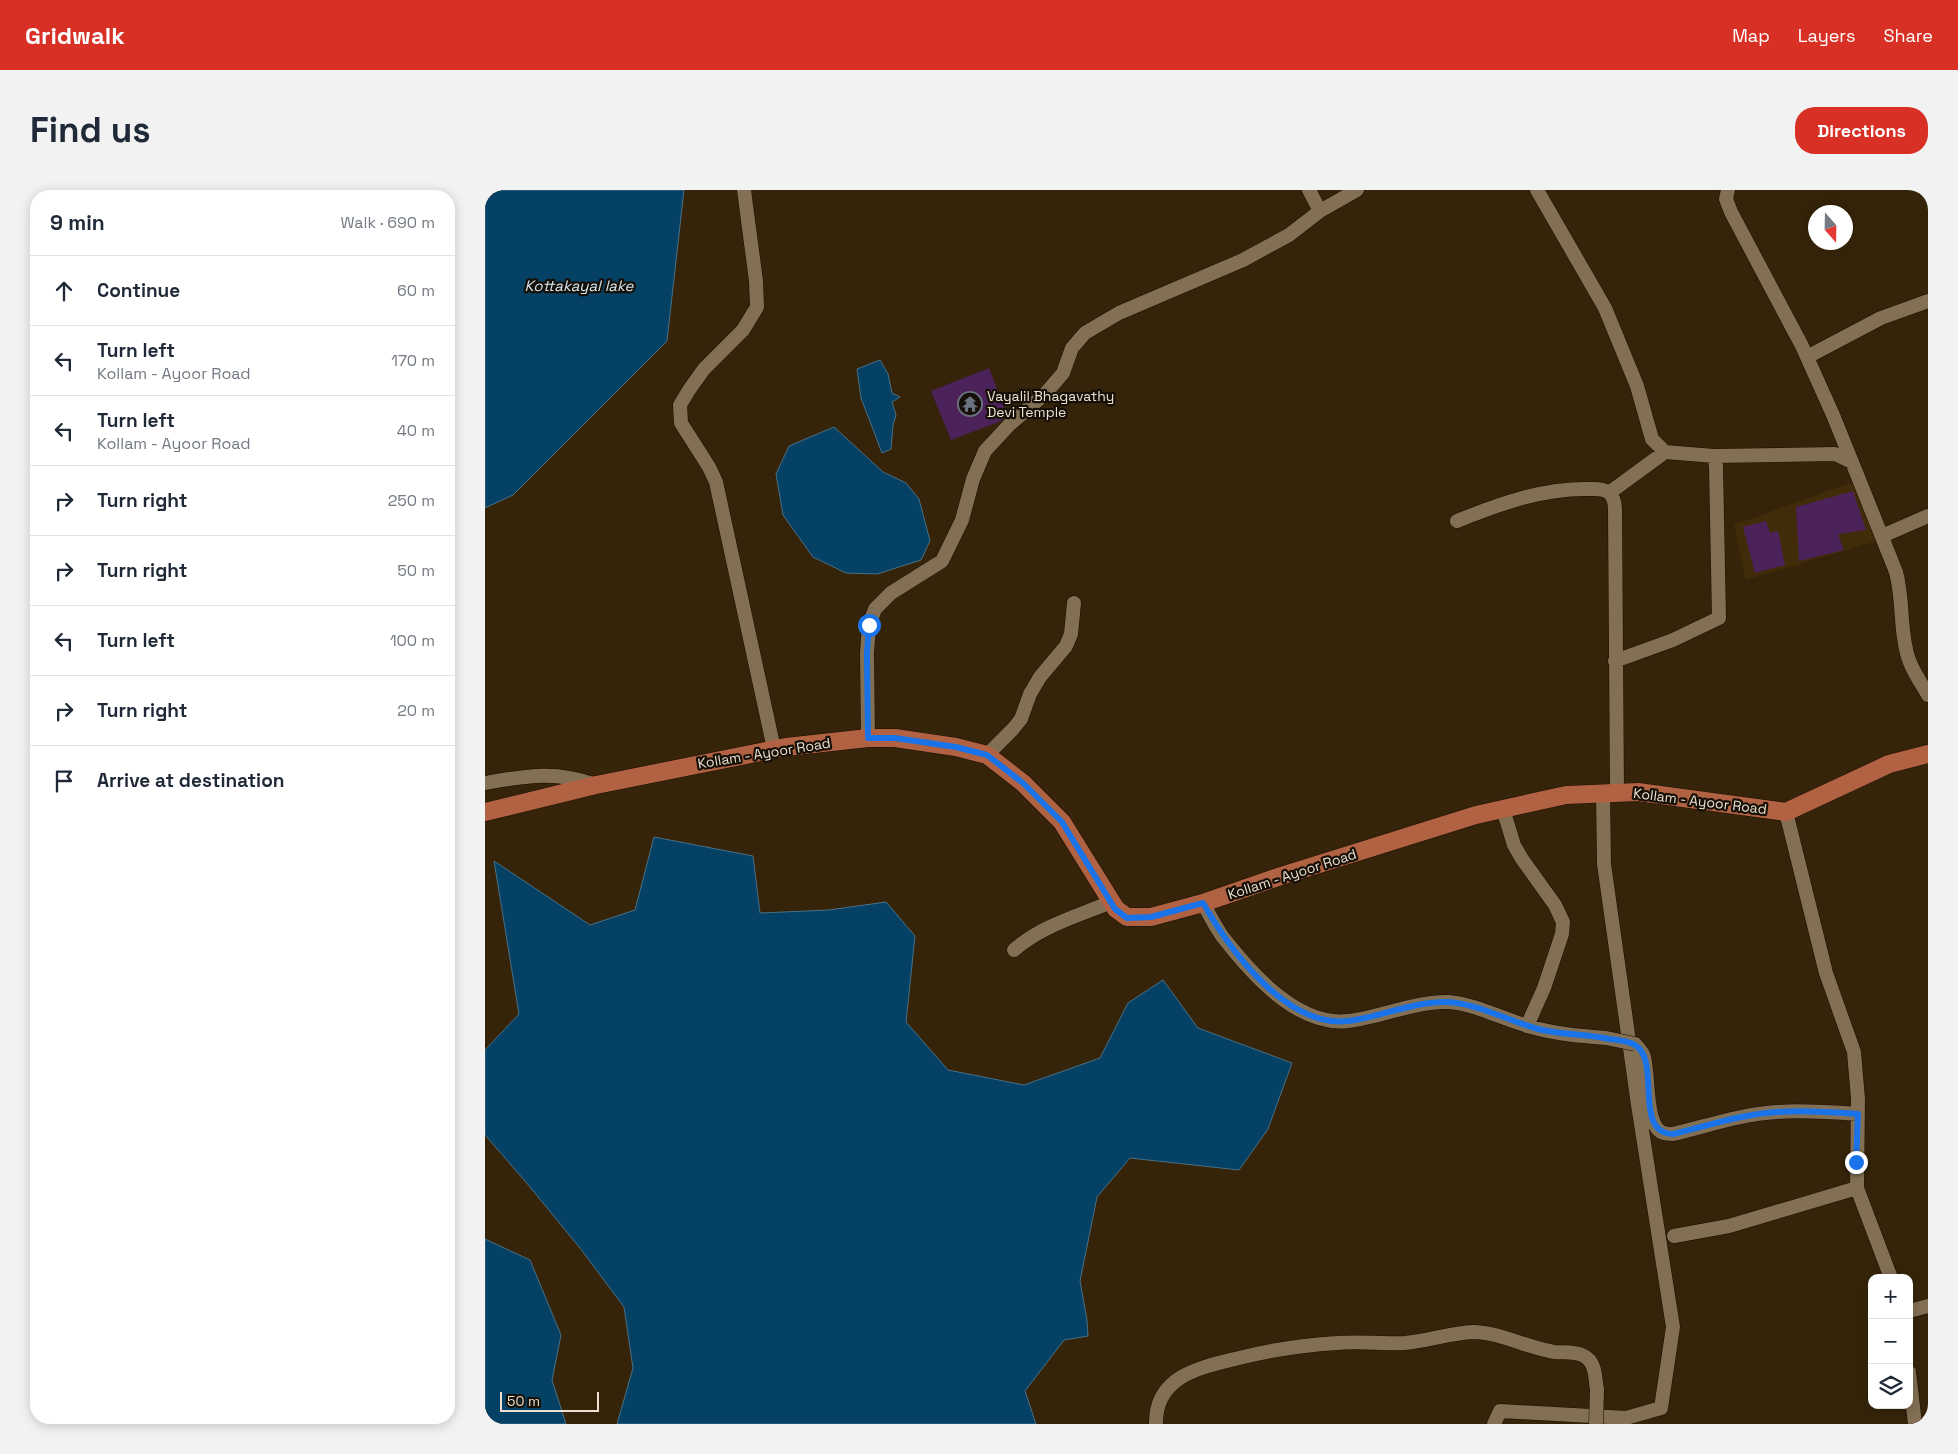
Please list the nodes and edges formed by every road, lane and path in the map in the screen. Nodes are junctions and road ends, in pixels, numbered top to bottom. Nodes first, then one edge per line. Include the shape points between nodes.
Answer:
1 (744, 190) edge
2 (1309, 190) edge
3 (1357, 190) edge
4 (1537, 190) edge
5 (1728, 190) edge
6 (1320, 211) junction
7 (1928, 301) edge
8 (1807, 357) junction
9 (1665, 452) junction
10 (1714, 456) junction
11 (1852, 462) junction
12 (1609, 493) junction
13 (1928, 516) edge
14 (1457, 521) dead end
15 (1882, 536) junction
16 (1073, 603) dead end
17 (1615, 661) junction
18 (1928, 695) edge
19 (868, 738) junction
20 (773, 749) junction
21 (1928, 754) edge
22 (987, 755) junction
23 (485, 783) edge
24 (596, 785) junction
25 (1610, 793) junction
26 (1503, 809) junction
27 (485, 812) edge
28 (1786, 812) junction
29 (1111, 902) junction
30 (1203, 903) junction
31 (1015, 950) dead end
32 (1527, 1026) junction
33 (1858, 1114) junction
34 (1857, 1188) junction
35 (1674, 1236) dead end
36 (1889, 1274) edge
37 (1928, 1306) edge
38 (1913, 1310) edge
39 (1913, 1407) edge
40 (1155, 1424) edge
41 (1494, 1424) edge
42 (1596, 1424) edge
43 (1915, 1424) edge

1 - 20 street via 757,281 757,307 743,330 704,369 680,405 681,423 716,482
2 - 6 street
3 - 6 street
4 - 9 street via 1605,308 1637,386 1652,439
5 - 8 street via 1731,212
6 - 19 street via 1289,235 1243,260 1119,313 1085,333 1072,348 1063,373 985,451 973,479 962,520 942,561 891,594 875,609 869,625 867,653
7 - 8 street via 1881,318
8 - 11 street
9 - 10 street
9 - 12 street
10 - 11 street via 1835,454
10 - 17 street via 1719,618 1673,640
11 - 15 street
12 - 14 street via 1592,489 1552,491 1482,510
12 - 17 street via 1615,503
13 - 15 street
15 - 18 street via 1900,587 1906,651
16 - 22 street via 1071,634 1066,646 1037,682 1021,719
17 - 25 street
19 - 20 main road, Kollam - Ayoor Road
19 - 22 main road, Kollam - Ayoor Road via 895,738
20 - 24 main road, Kollam - Ayoor Road
21 - 28 main road, Kollam - Ayoor Road via 1889,764
22 - 29 main road, Kollam - Ayoor Road via 1023,783 1062,822
23 - 24 street via 560,775
24 - 27 main road, Kollam - Ayoor Road
25 - 26 main road, Kollam - Ayoor Road via 1566,796
25 - 28 main road, Kollam - Ayoor Road via 1660,794
25 - 41 street via 1604,864 1673,1327 1661,1408 1626,1418 1500,1411
26 - 30 main road, Kollam - Ayoor Road
26 - 32 street via 1514,845 1563,922 1544,988
28 - 33 street via 1826,973 1854,1052
29 - 30 main road, Kollam - Ayoor Road via 1127,918 1151,917
29 - 31 street via 1044,930
30 - 32 street via 1221,934 1253,973 1287,1004 1320,1020 1346,1021 1447,1002 1463,1004
32 - 33 street, bridge via 1564,1035 1635,1044 1643,1055 1650,1110 1663,1134 1777,1112
33 - 34 street
34 - 35 street via 1729,1226
34 - 36 street
37 - 38 street
39 - 43 street
40 - 42 street, bridge via 1159,1400 1166,1390 1186,1373 1215,1363 1268,1350 1337,1343 1405,1342 1474,1332 1553,1352 1573,1353 1592,1362 1597,1390

